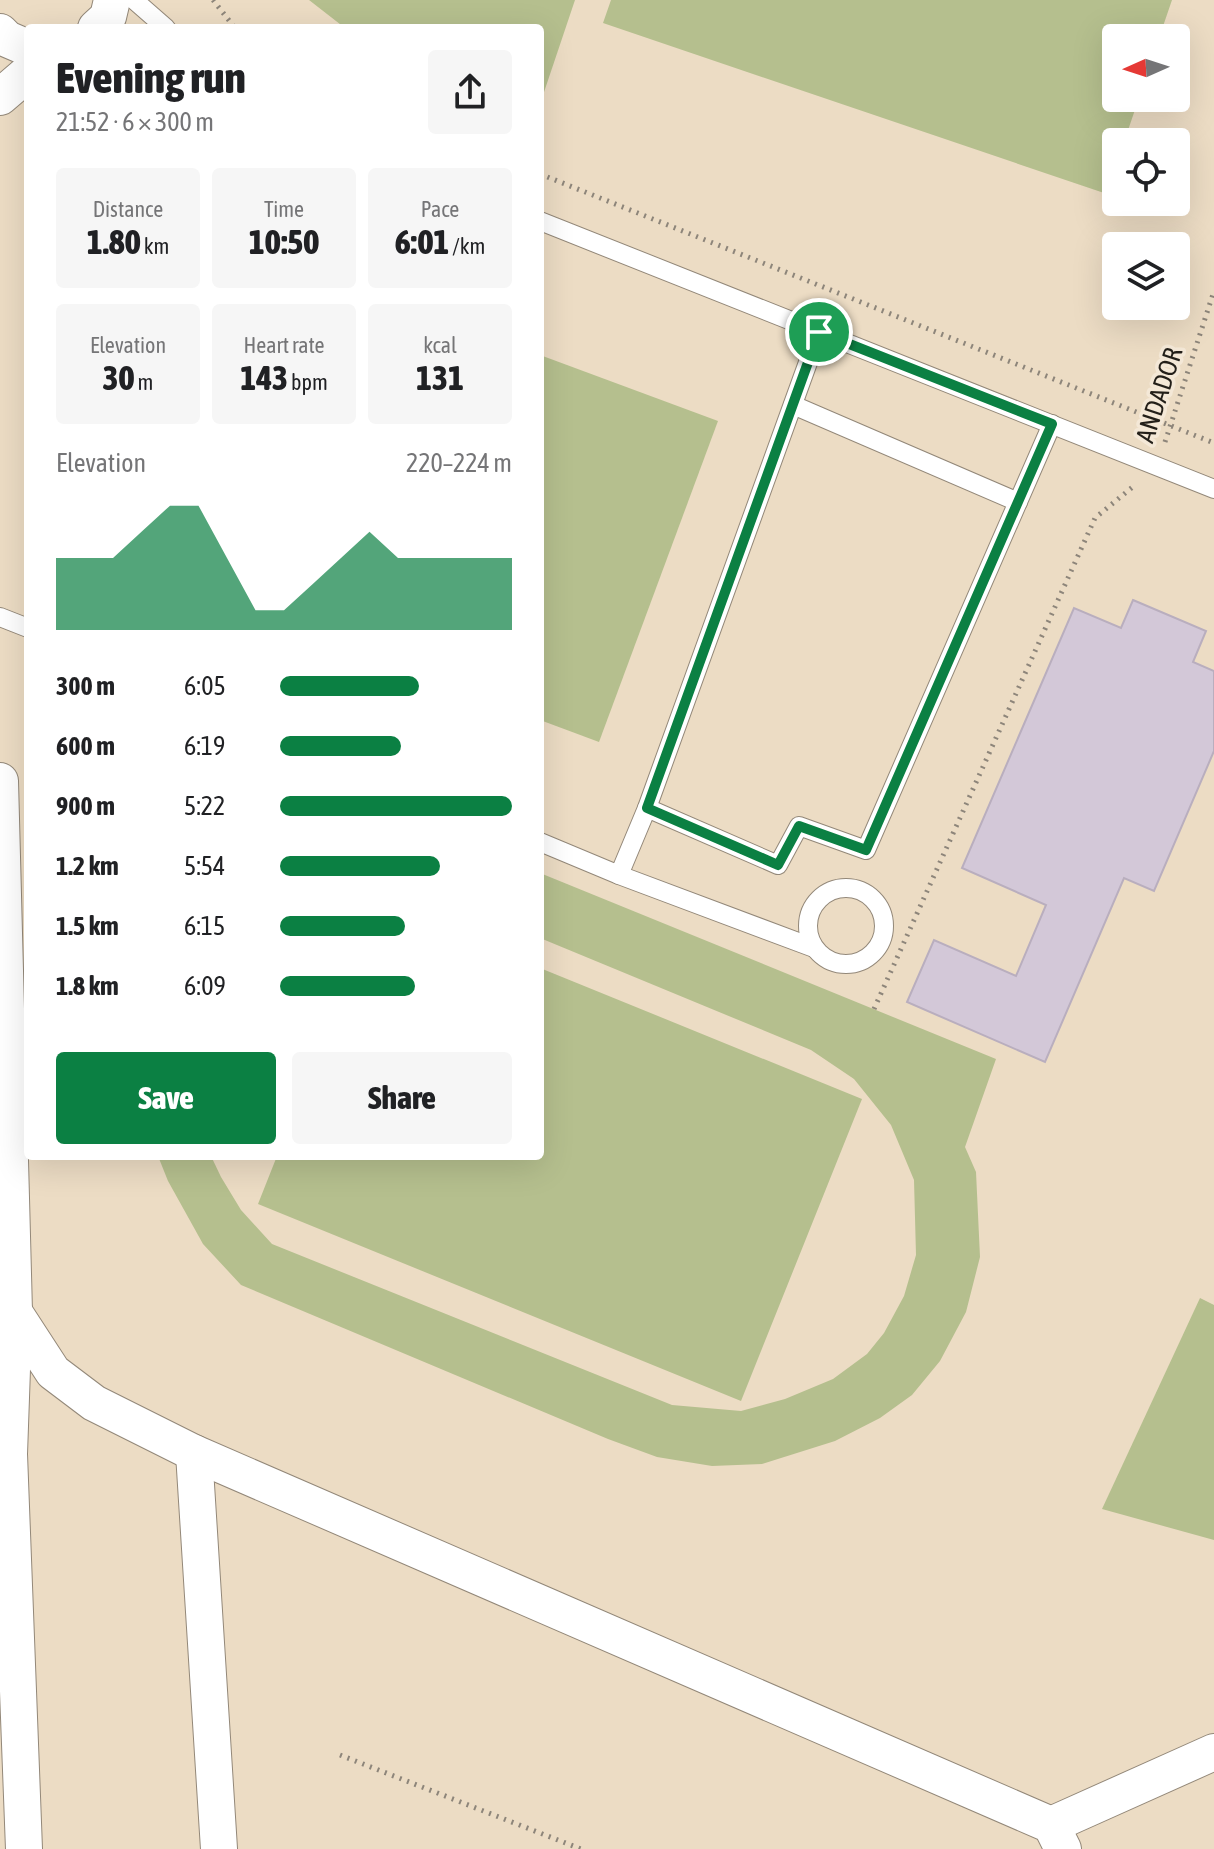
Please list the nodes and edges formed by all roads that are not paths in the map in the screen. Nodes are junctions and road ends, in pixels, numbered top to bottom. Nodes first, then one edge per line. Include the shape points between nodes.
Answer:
1 (112, 0) edge
2 (134, 0) edge
3 (100, 24) edge
4 (161, 24) edge
5 (0, 32) edge
6 (24, 46) edge
7 (24, 76) edge
8 (0, 97) edge
9 (544, 223) edge
10 (819, 332) junction
11 (793, 405) junction
12 (1052, 424) junction
13 (1214, 489) edge
14 (1018, 502) junction
15 (0, 617) edge
16 (24, 626) edge
17 (0, 781) edge
18 (647, 808) junction
19 (544, 844) edge
20 (619, 875) junction
21 (814, 948) junction
22 (14, 1312) junction
23 (194, 1453) junction
24 (1214, 1752) edge
25 (1057, 1837) edge
26 (24, 1849) edge
27 (219, 1849) edge

1 - 3 street
2 - 4 lane
5 - 6 street
7 - 8 street
9 - 10 lane
10 - 11 lane
10 - 12 lane
11 - 14 lane
11 - 18 lane
12 - 13 lane
12 - 14 lane
14 - 18 lane via 866,850 799,826 778,865
15 - 16 lane
17 - 22 street
18 - 20 lane
19 - 20 lane
20 - 21 lane
21 - 21 lane via 830,961 850,965 869,958 881,942 885,922 878,903 863,890 842,886 823,894 811,909 808,929
22 - 23 street via 53,1372 94,1403
22 - 26 street via 9,1454
23 - 25 street
23 - 27 street
24 - 25 street

